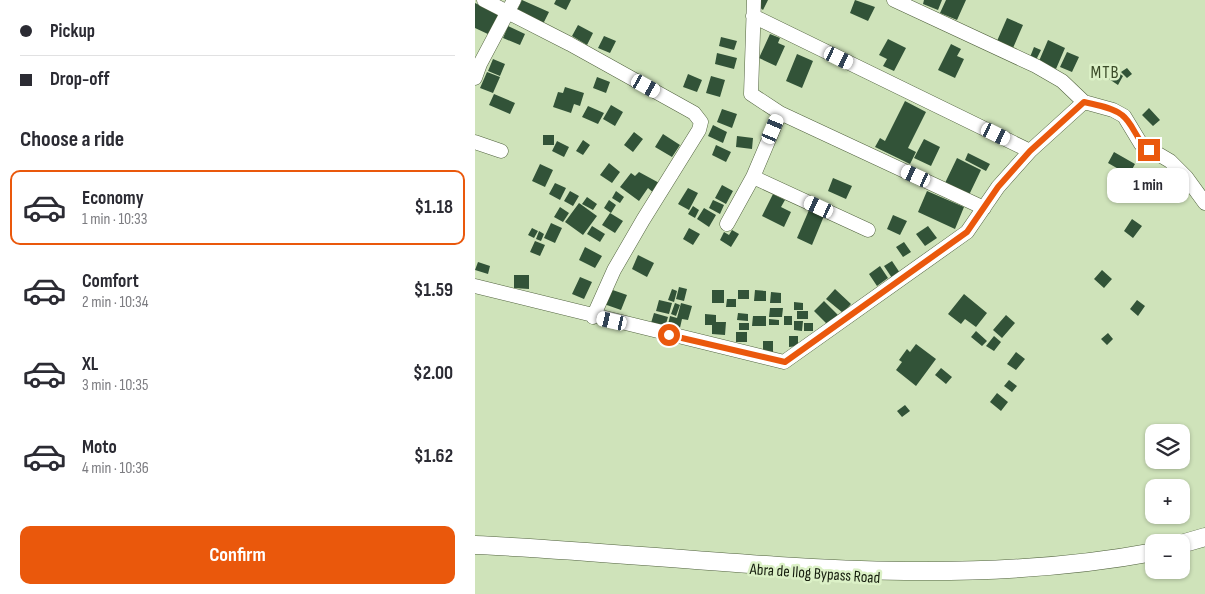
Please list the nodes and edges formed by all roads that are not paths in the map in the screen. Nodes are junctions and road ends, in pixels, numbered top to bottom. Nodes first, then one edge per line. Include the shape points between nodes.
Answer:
1 (484, 0) edge
2 (754, 0) edge
3 (894, 0) edge
4 (511, 6) edge
5 (753, 16) junction
6 (475, 78) edge
7 (1084, 102) junction
8 (780, 113) junction
9 (475, 142) edge
10 (501, 151) dead end
11 (1030, 151) junction
12 (753, 176) junction
13 (1205, 202) edge
14 (984, 208) junction
15 (727, 224) dead end
16 (869, 230) dead end
17 (475, 286) edge
18 (593, 317) junction
19 (1205, 536) edge
20 (1190, 541) edge
21 (475, 545) edge
22 (1145, 555) edge

1 - 4 street
2 - 5 street
3 - 7 street via 1036,66 1062,81
4 - 6 street
4 - 18 street via 694,113 701,122 614,270
5 - 8 street via 751,94
5 - 11 street
7 - 11 street
7 - 13 street via 1124,116 1141,144 1170,161
8 - 12 street
8 - 14 street
9 - 10 street
11 - 14 street
12 - 15 street
12 - 16 street
14 - 18 street via 967,232 785,362
17 - 18 street
19 - 20 main road
21 - 22 main road, Abra de Ilog Bypass Road via 801,574 907,580 1047,575 1108,565

